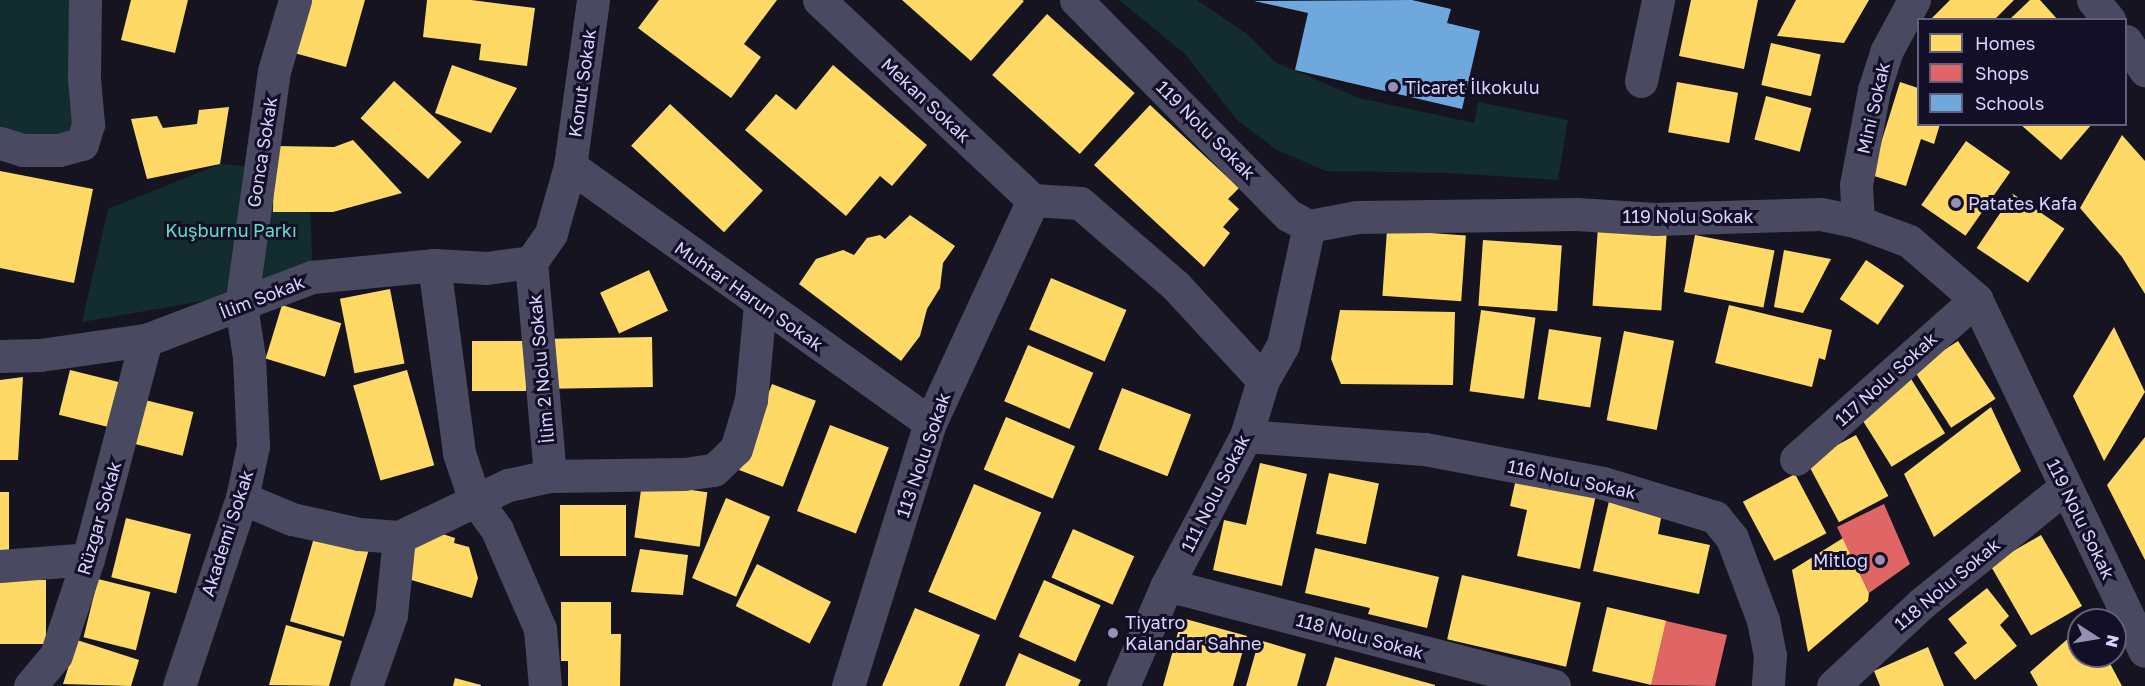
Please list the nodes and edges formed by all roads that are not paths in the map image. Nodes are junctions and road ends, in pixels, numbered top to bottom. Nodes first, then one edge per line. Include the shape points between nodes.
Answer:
1 (85, 0) edge
2 (294, 0) edge
3 (593, 0) edge
4 (819, 0) edge
5 (1076, 0) edge
6 (1658, 0) edge
7 (1914, 0) edge
8 (2093, 0) edge
9 (2107, 18) edge
10 (2127, 43) edge
11 (2145, 70) edge
12 (1641, 81) dead end
13 (0, 144) edge
14 (570, 166) junction
15 (1034, 200) junction
16 (1858, 222) junction
17 (1309, 226) junction
18 (531, 262) junction
19 (434, 265) junction
20 (1976, 299) junction
21 (760, 305) junction
22 (241, 306) junction
23 (146, 340) junction
24 (0, 356) edge
25 (1263, 380) junction
26 (930, 423) junction
27 (1246, 436) junction
28 (1796, 459) dead end
29 (550, 476) junction
30 (2065, 487) junction
31 (242, 498) junction
32 (474, 498) junction
33 (399, 537) junction
34 (88, 559) junction
35 (0, 566) edge
36 (1167, 585) junction
37 (2145, 651) edge
38 (30, 686) edge
39 (179, 686) edge
40 (366, 686) edge
41 (545, 686) edge
42 (848, 686) edge
43 (1123, 686) edge
44 (1554, 686) edge
45 (1768, 686) edge
46 (1833, 686) edge

1 - 13 street via 88,124 82,144 59,150 23,150
2 - 22 street, Gonca Sokak via 274,71
3 - 14 street, Konut Sokak
4 - 15 street, Mekan Sokak
5 - 17 street, 119 Nolu Sokak via 1288,215
6 - 12 street
7 - 16 street, Mini Sokak via 1886,52 1874,90 1856,185
8 - 9 street
10 - 11 street
14 - 18 street via 551,233
14 - 21 street, Muhtar Harun Sokak
15 - 25 street via 1080,203 1176,286
15 - 26 street, 113 Nolu Sokak
16 - 17 street, 119 Nolu Sokak via 1821,214 1655,219 1577,214 1357,217
16 - 20 street, 119 Nolu Sokak via 1909,241
17 - 25 street, 111 Nolu Sokak via 1283,345
18 - 19 street, İlim Sokak via 486,268
18 - 29 street, İlim 2 Nolu Sokak
19 - 22 street, İlim Sokak via 312,277
19 - 32 street via 459,453
20 - 28 street, 117 Nolu Sokak
20 - 30 street, 119 Nolu Sokak
21 - 26 street, Muhtar Harun Sokak
21 - 29 street via 751,400 736,449 714,470
22 - 23 street, İlim Sokak
22 - 31 street, Akademi Sokak via 249,357 254,446
23 - 24 street, İlim Sokak via 40,355
23 - 34 street, Rüzgar Sokak
25 - 27 street, 111 Nolu Sokak
26 - 42 street, 113 Nolu Sokak
27 - 36 street, 111 Nolu Sokak
27 - 45 street, 116 Nolu Sokak via 1425,449 1603,483 1715,517 1732,538 1763,620 1770,655
29 - 32 street via 508,485
30 - 37 street, 119 Nolu Sokak
30 - 46 street, 118 Nolu Sokak via 1922,603
31 - 33 street via 292,519 359,534
31 - 39 street, Akademi Sokak
32 - 33 street
32 - 41 street via 497,530 540,629
33 - 40 street via 391,615
34 - 35 street
34 - 38 street, Rüzgar Sokak via 56,655
36 - 43 street, 111 Nolu Sokak
36 - 44 street, 118 Nolu Sokak

